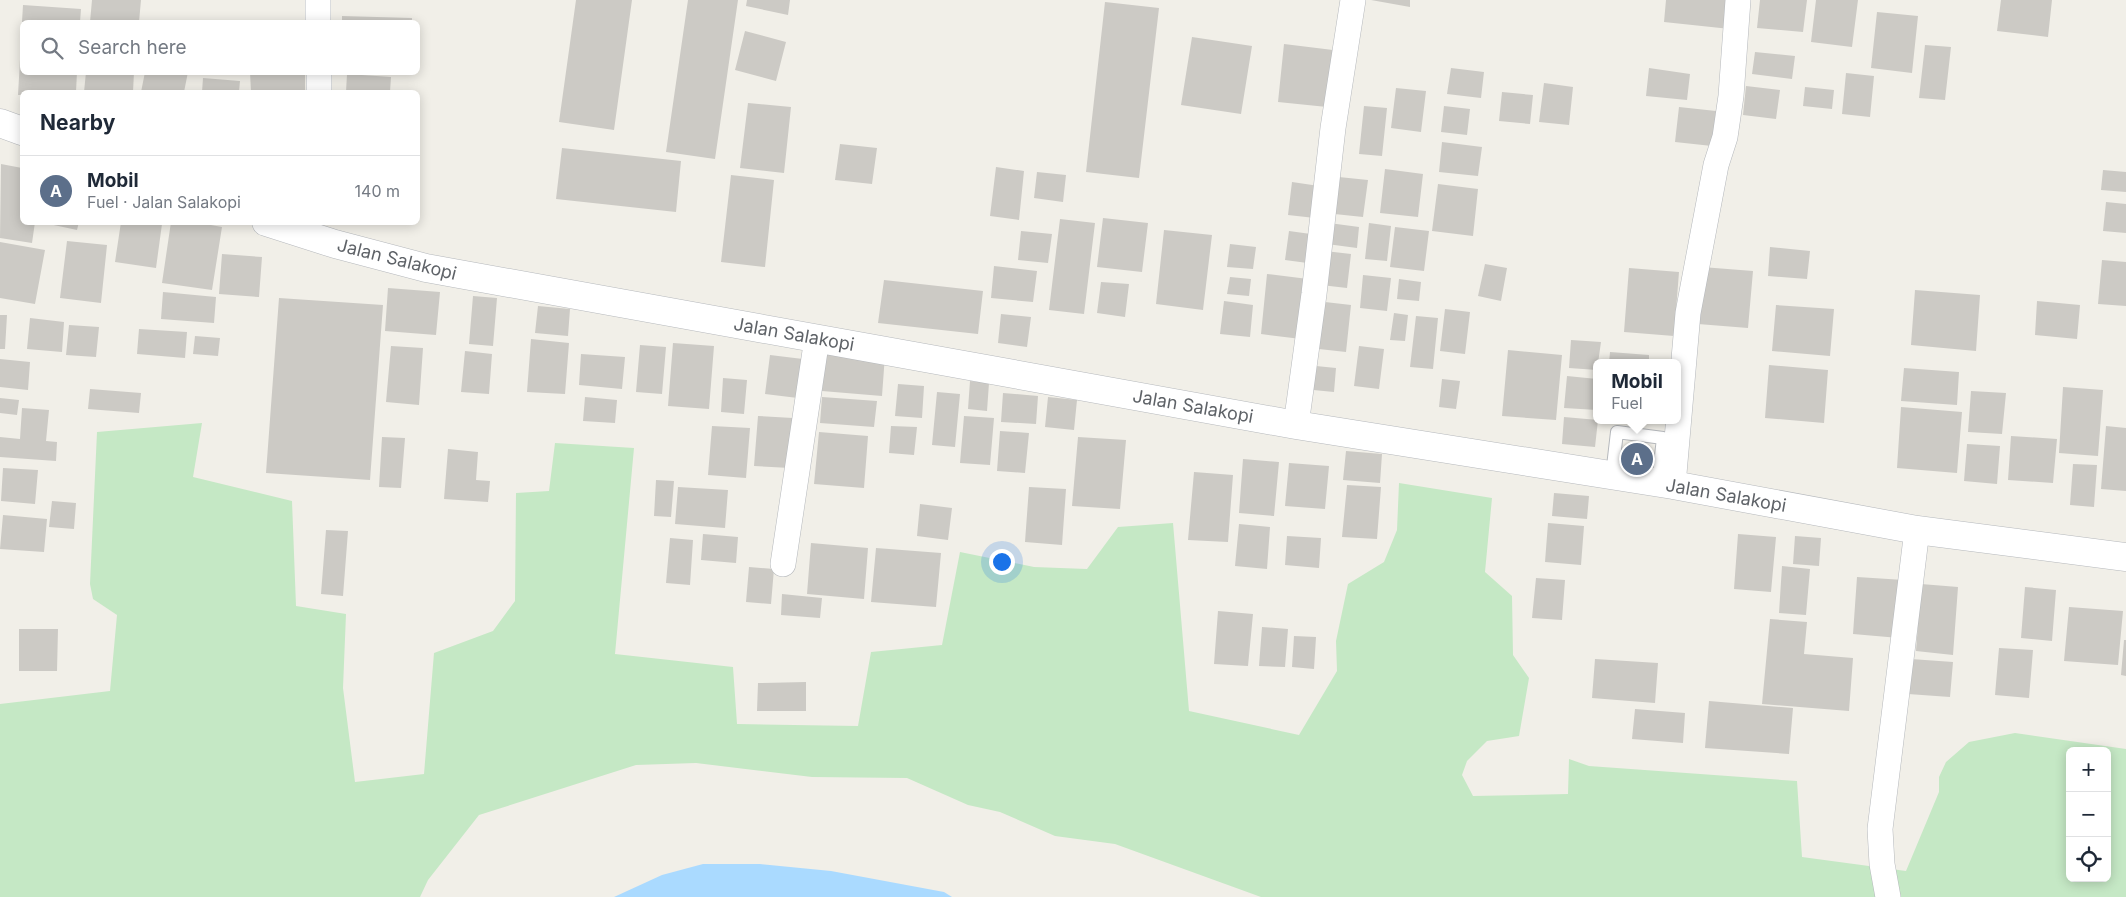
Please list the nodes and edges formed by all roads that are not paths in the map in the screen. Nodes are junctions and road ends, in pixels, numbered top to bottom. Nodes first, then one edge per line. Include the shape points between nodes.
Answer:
1 (318, 0) edge
2 (1353, 0) edge
3 (1738, 0) edge
4 (318, 20) edge
5 (319, 75) edge
6 (319, 90) edge
7 (0, 123) edge
8 (20, 130) edge
9 (284, 225) edge
10 (321, 231) edge
11 (817, 338) junction
12 (1681, 368) edge
13 (1674, 424) edge
14 (1296, 425) junction
15 (1612, 475) junction
16 (1666, 484) junction
17 (1917, 530) junction
18 (2126, 557) edge
19 (784, 564) dead end
20 (1888, 897) edge

1 - 4 street
2 - 14 street via 1333,128
3 - 12 street via 1725,137 1716,165
5 - 6 street
7 - 8 street
9 - 10 street, Jalan Salakopi
10 - 11 street, Jalan Salakopi via 426,268
11 - 14 street, Jalan Salakopi
11 - 19 street
13 - 16 street
14 - 15 street, Jalan Salakopi
15 - 16 street, Jalan Salakopi
15 - 16 lane via 1617,432 1662,438
16 - 17 street, Jalan Salakopi
17 - 18 street, Jalan Salakopi
17 - 20 street via 1880,829

